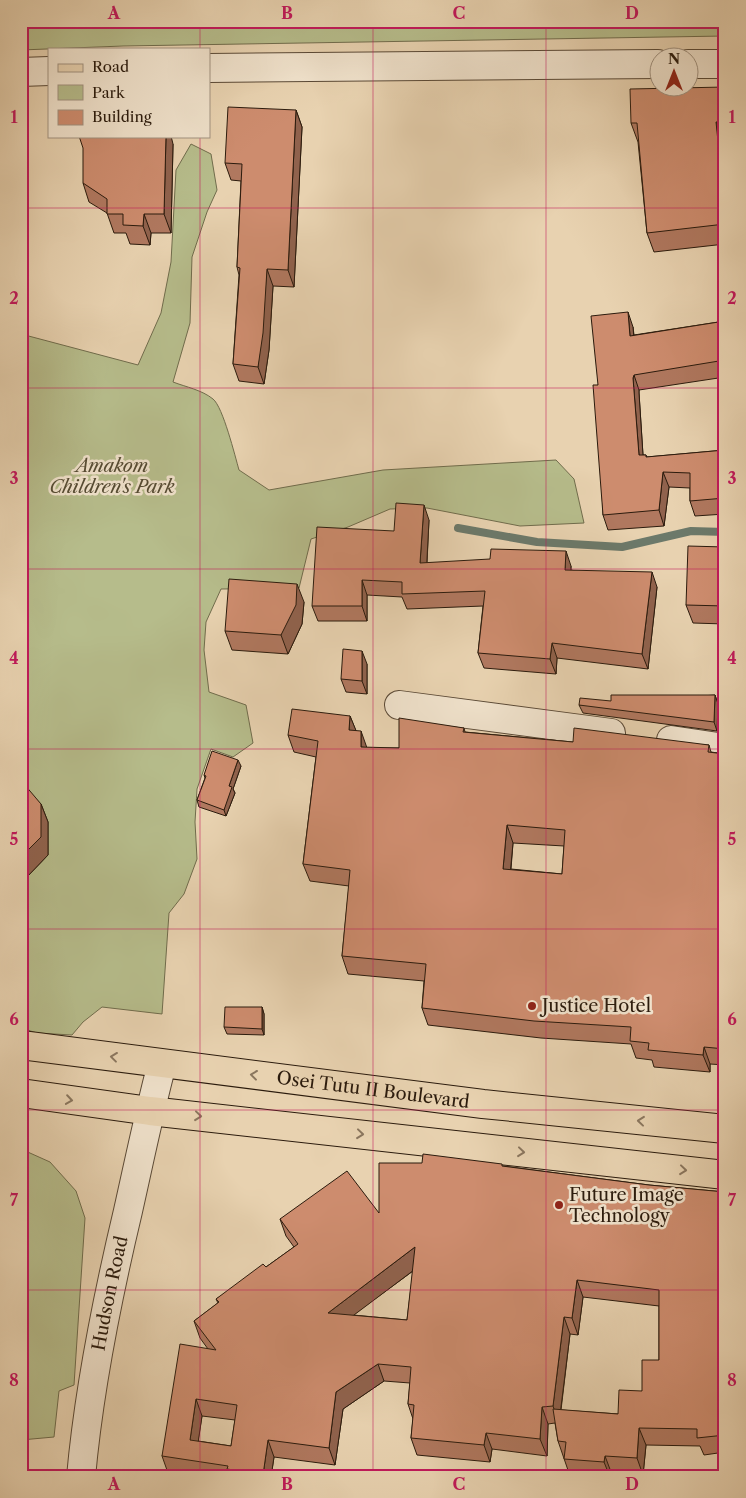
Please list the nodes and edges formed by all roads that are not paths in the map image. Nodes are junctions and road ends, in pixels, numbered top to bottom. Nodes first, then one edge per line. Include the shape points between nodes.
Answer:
1 (648, 64) edge
2 (698, 64) edge
3 (725, 64) edge
4 (210, 68) edge
5 (48, 71) edge
6 (21, 72) edge
7 (399, 705) dead end
8 (725, 748) edge
9 (21, 1045) edge
10 (162, 1064) junction
11 (21, 1093) edge
12 (150, 1111) junction
13 (725, 1129) edge
14 (725, 1175) edge
15 (80, 1477) edge

1 - 4 street
2 - 3 street
5 - 6 street
7 - 8 street
10 -> 9 main road, Osei Tutu II Boulevard
10 - 12 street, Hudson Road
13 -> 10 main road, Osei Tutu II Boulevard via 483,1104
11 -> 12 main road
12 -> 14 main road
12 - 15 street, Hudson Road via 106,1306 84,1434

